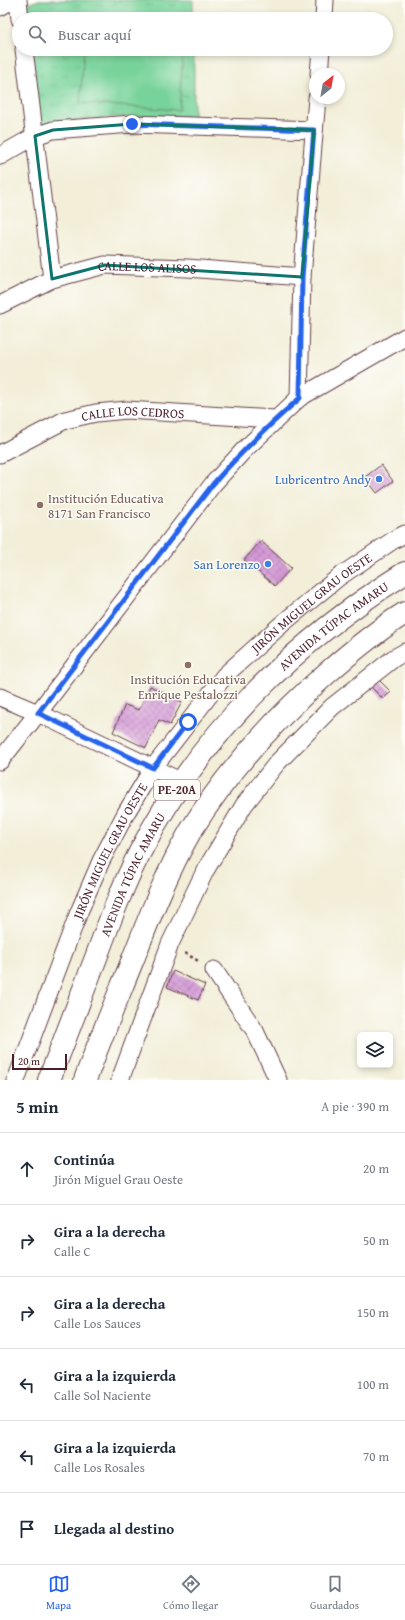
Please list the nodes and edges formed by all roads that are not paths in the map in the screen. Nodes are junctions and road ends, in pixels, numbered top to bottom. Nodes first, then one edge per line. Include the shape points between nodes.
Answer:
1 (12, 0) edge
2 (18, 0) edge
3 (326, 0) edge
4 (0, 7) edge
5 (19, 12) edge
6 (325, 12) edge
7 (25, 56) edge
8 (320, 56) edge
9 (319, 68) edge
10 (316, 104) edge
11 (314, 130) junction
12 (35, 136) junction
13 (0, 156) edge
14 (302, 277) junction
15 (52, 279) junction
16 (0, 305) edge
17 (405, 337) edge
18 (300, 398) junction
19 (275, 419) junction
20 (0, 454) edge
21 (405, 534) edge
22 (405, 573) edge
23 (405, 613) edge
24 (405, 652) edge
25 (0, 697) edge
26 (38, 713) junction
27 (0, 761) edge
28 (153, 768) junction
29 (182, 782) junction
30 (214, 970) road end
31 (16, 1080) edge
32 (49, 1080) edge
33 (85, 1080) edge
34 (120, 1080) edge
35 (278, 1080) edge

1 - 4 street
2 - 5 street
3 - 6 street
7 - 12 street
8 - 9 street
10 - 11 street
11 - 12 street via 132,124 53,130
11 - 14 street
12 - 13 street
12 - 15 street
14 - 15 street, CALLE LOS ALISOS via 105,265
14 - 18 street
15 - 16 street, CALLE LOS ALISOS
17 - 18 street
18 - 19 street
19 - 20 street, CALLE LOS CEDROS via 127,410 65,420
19 - 26 street via 213,484
21 - 28 street, JIRÓN MIGUEL GRAU OESTE via 339,577 282,623 225,675
22 - 29 highway, AVENIDA TÚPAC AMARU / PE-20A via 346,613 272,675 237,712
23 - 33 highway, PE-20A via 365,641 301,696 212,798 165,881
24 - 34 street via 332,707 276,763 244,805 205,871 170,944
25 - 26 street
26 - 27 street
26 - 28 street
28 - 29 street
28 - 31 street, JIRÓN MIGUEL GRAU OESTE via 101,861 79,912
29 - 32 highway, AVENIDA TÚPAC AMARU / PE-20A via 140,852 118,899
30 - 35 street via 255,1031

